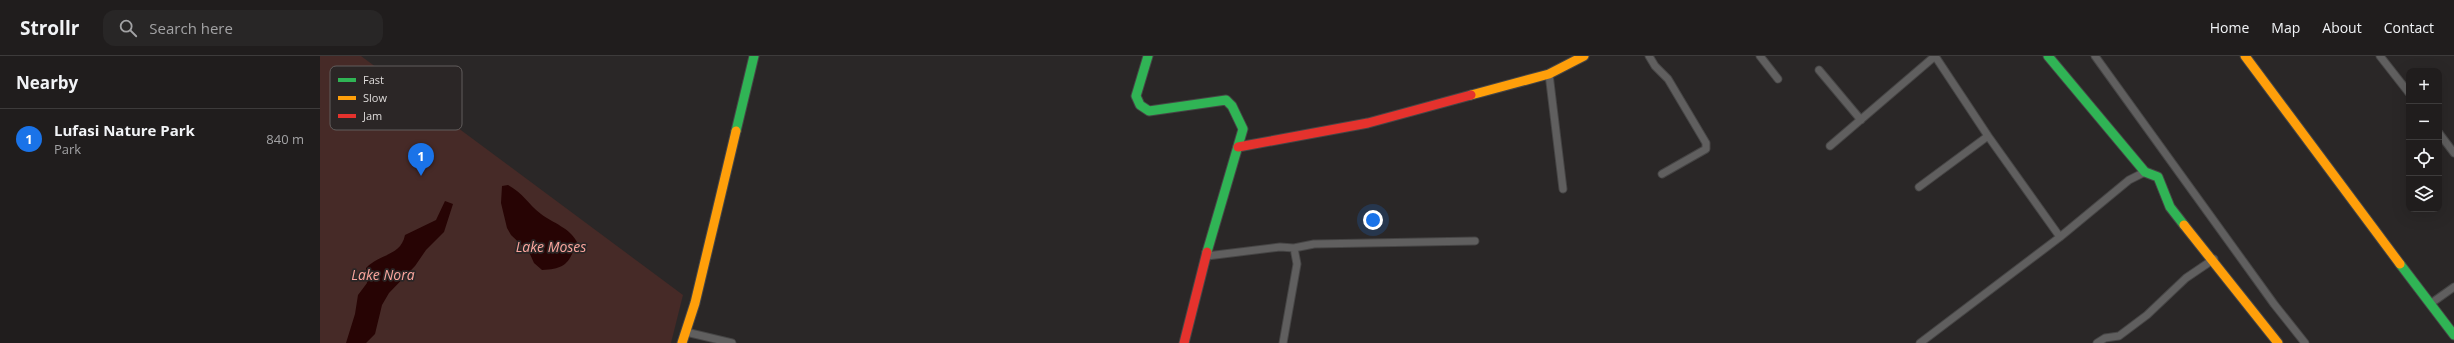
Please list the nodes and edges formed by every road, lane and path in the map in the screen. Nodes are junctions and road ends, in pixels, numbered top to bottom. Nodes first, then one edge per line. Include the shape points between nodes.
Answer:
1 (754, 56) edge
2 (1148, 56) edge
3 (1584, 56) edge
4 (1649, 56) edge
5 (1760, 56) edge
6 (1935, 56) edge
7 (2048, 56) edge
8 (2095, 56) edge
9 (2245, 56) edge
10 (2380, 56) edge
11 (1819, 70) dead end
12 (1549, 74) junction
13 (1778, 79) dead end
14 (2406, 89) edge
15 (1861, 120) junction
16 (1988, 136) junction
17 (2442, 137) edge
18 (1830, 146) dead end
19 (1238, 147) junction
20 (2454, 153) edge
21 (2145, 172) junction
22 (1662, 174) dead end
23 (1919, 187) dead end
24 (1563, 189) dead end
25 (2060, 237) junction
26 (1475, 241) dead end
27 (1294, 248) junction
28 (1207, 256) junction
29 (2214, 259) junction
30 (2454, 287) edge
31 (2430, 304) junction
32 (686, 332) junction
33 (2454, 335) edge
34 (2113, 340) edge
35 (682, 343) edge
36 (732, 343) edge
37 (1184, 343) edge
38 (1283, 343) edge
39 (1920, 343) edge
40 (2097, 343) edge
41 (2278, 343) edge
42 (2305, 343) edge

1 - 32 street
2 - 19 street via 1136,96 1140,105 1148,111 1226,100 1232,106 1243,129
3 - 12 street
4 - 22 street via 1668,79 1706,143 1706,149
5 - 13 street
6 - 15 street
6 - 16 street
7 - 21 street
8 - 42 street
9 - 31 street
10 - 14 street
11 - 15 street
12 - 19 street via 1368,123
12 - 24 street
15 - 18 street
16 - 23 street
16 - 25 street
17 - 20 street
19 - 28 street via 1214,223
21 - 25 street via 2129,180
21 - 29 street via 2158,177 2170,207
25 - 39 street
26 - 27 street via 1314,244
27 - 28 street via 1280,247
27 - 38 street via 1297,264
28 - 37 street
29 - 34 street via 2186,278 2148,315
29 - 41 street
30 - 31 street
31 - 33 street
32 - 35 street
32 - 36 street
34 - 40 street

